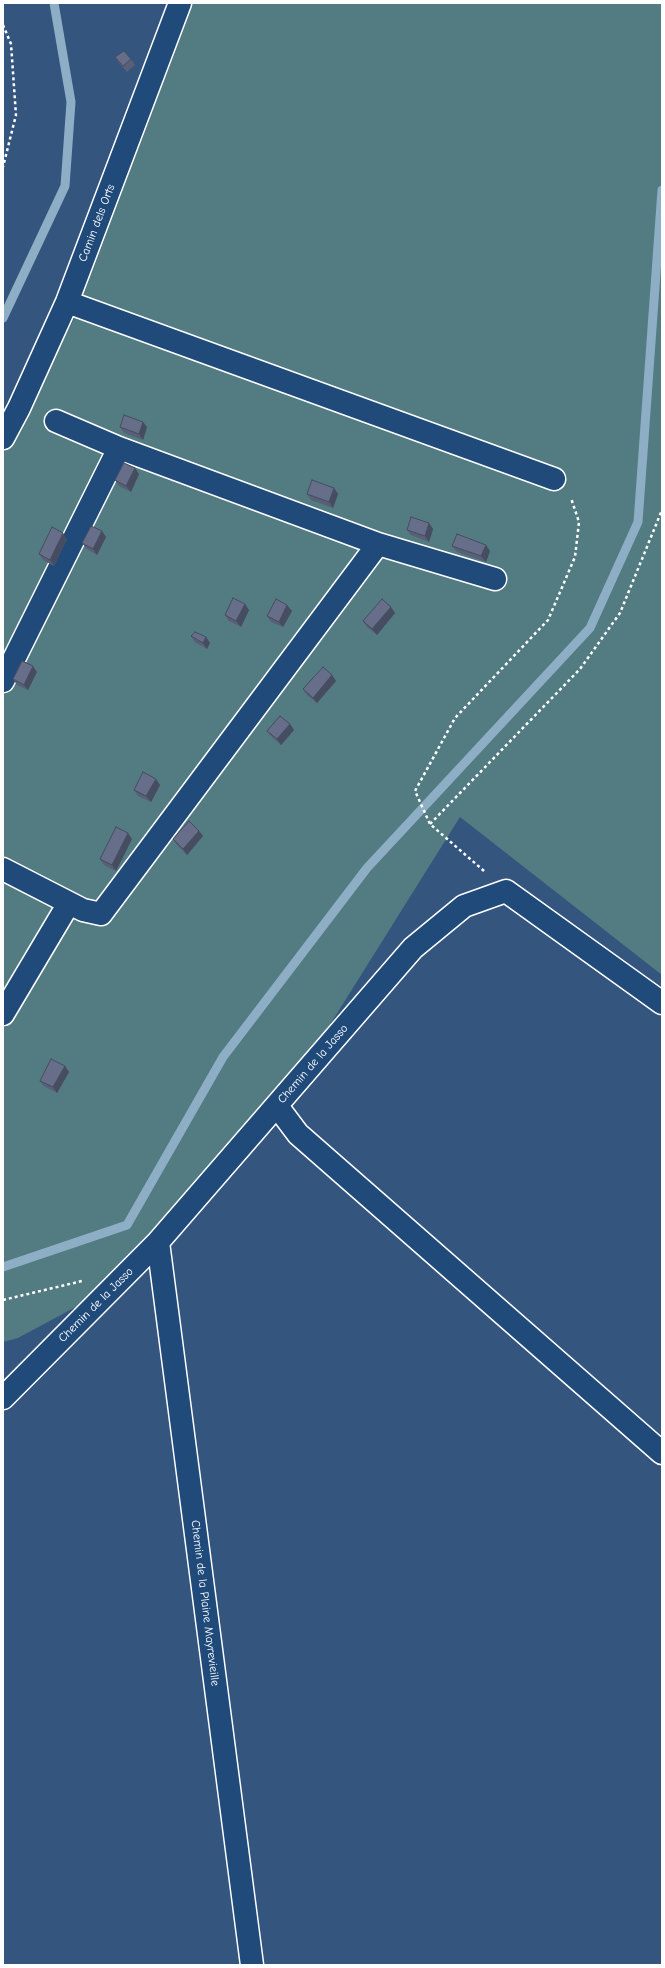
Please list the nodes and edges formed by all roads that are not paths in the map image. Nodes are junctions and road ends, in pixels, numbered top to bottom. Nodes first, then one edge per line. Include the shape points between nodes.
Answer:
1 (180, 3) edge
2 (67, 302) junction
3 (56, 421) dead end
4 (3, 438) edge
5 (119, 448) junction
6 (562, 486) road end
7 (378, 544) junction
8 (495, 579) dead end
9 (3, 681) edge
10 (3, 869) edge
11 (69, 903) junction
12 (662, 1002) edge
13 (3, 1014) edge
14 (277, 1106) junction
15 (158, 1242) junction
16 (3, 1398) edge
17 (662, 1453) edge
18 (252, 1965) edge

1 - 2 street, Camin dels Orts
2 - 4 street, Camin dels Orts
2 - 6 street
3 - 5 street
5 - 7 street
5 - 9 street
7 - 8 street
7 - 11 street via 101,914 83,910
10 - 11 street
11 - 13 street
12 - 14 street, Chemin de la Jasso via 506,891 464,906 413,948
14 - 15 street, Chemin de la Jasso
14 - 17 street via 298,1134
15 - 16 street, Chemin de la Jasso
15 - 18 street, Chemin de la Plaine Mayrevieille

